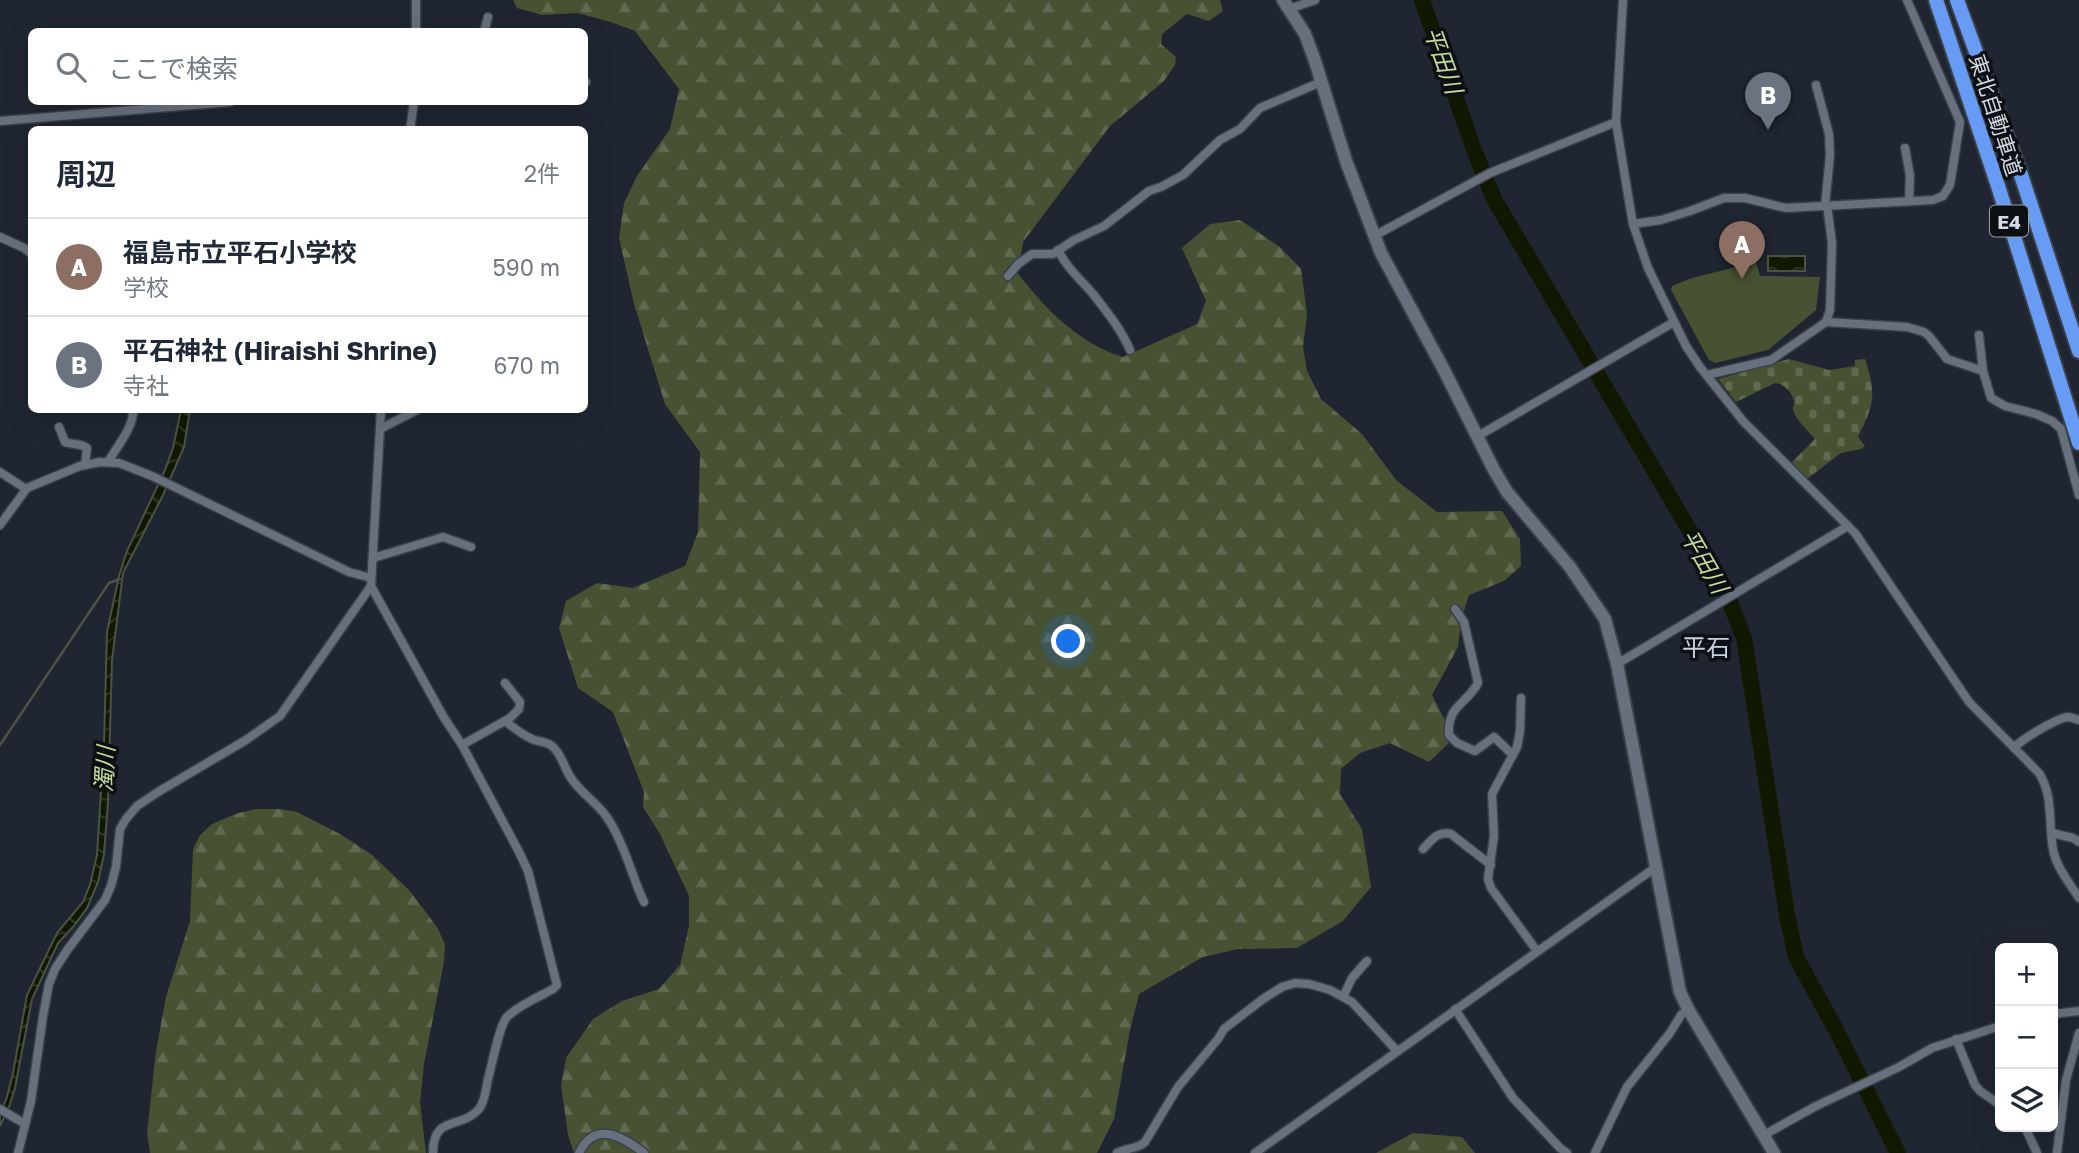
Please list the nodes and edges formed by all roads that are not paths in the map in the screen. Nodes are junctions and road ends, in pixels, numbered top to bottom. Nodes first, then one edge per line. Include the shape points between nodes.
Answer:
1 (416, 0) edge
2 (1315, 0) edge
3 (1623, 0) edge
4 (1907, 0) edge
5 (1936, 0) edge
6 (1957, 0) edge
7 (1286, 4) edge
8 (488, 17) dead end
9 (416, 28) edge
10 (485, 28) edge
11 (1321, 82) junction
12 (1816, 85) dead end
13 (192, 105) edge
14 (414, 105) edge
15 (0, 121) edge
16 (1616, 122) junction
17 (411, 126) edge
18 (1905, 148) dead end
19 (1909, 201) junction
20 (1826, 206) junction
21 (1633, 224) junction
22 (1374, 236) junction
23 (0, 237) edge
24 (1058, 250) junction
25 (28, 251) edge
26 (1008, 276) dead end
27 (1674, 322) junction
28 (1826, 322) junction
29 (1979, 335) dead end
30 (1130, 350) dead end
31 (2079, 351) edge
32 (1983, 371) junction
33 (1707, 375) junction
34 (133, 413) edge
35 (381, 413) edge
36 (411, 413) edge
37 (59, 427) dead end
38 (380, 429) junction
39 (1478, 436) junction
40 (2079, 443) edge
41 (108, 463) junction
42 (85, 465) junction
43 (0, 472) edge
44 (26, 489) junction
45 (2079, 495) edge
46 (0, 525) edge
47 (1848, 526) junction
48 (471, 547) dead end
49 (373, 558) junction
50 (371, 582) junction
51 (1455, 609) dead end
52 (1617, 664) junction
53 (505, 683) dead end
54 (1521, 698) dead end
55 (2079, 720) edge
56 (505, 721) junction
57 (462, 745) junction
58 (2014, 748) junction
59 (1513, 755) junction
60 (2052, 833) junction
61 (2079, 842) edge
62 (1423, 849) dead end
63 (1491, 864) junction
64 (1656, 867) junction
65 (2079, 898) edge
66 (644, 902) dead end
67 (1536, 951) junction
68 (1367, 961) dead end
69 (1343, 997) junction
70 (1455, 1009) junction
71 (1688, 1009) junction
72 (2079, 1011) edge
73 (2058, 1013) edge
74 (1995, 1027) edge
75 (2079, 1033) edge
76 (1956, 1039) junction
77 (1397, 1051) junction
78 (1995, 1102) edge
79 (0, 1109) edge
80 (25, 1124) junction
81 (2027, 1132) edge
82 (1764, 1135) junction
83 (18, 1153) edge
84 (433, 1153) edge
85 (579, 1153) edge
86 (644, 1153) edge
87 (1117, 1153) edge
88 (1255, 1153) edge
89 (1567, 1153) edge
90 (1595, 1153) edge
91 (1774, 1153) edge
92 (2037, 1153) edge
93 (2057, 1153) edge

1 - 9 street
2 - 7 street
3 - 16 street
4 - 19 street via 1959,122 1948,191 1933,200
5 - 40 highway, 東北自動車道 / E4
6 - 31 highway, 東北自動車道 / E4
7 - 11 street via 1305,34
8 - 10 street
11 - 22 street
11 - 24 street via 1260,108 1183,175 1149,191 1104,226
12 - 20 street via 1829,139
13 - 15 street
14 - 17 street
16 - 21 street
16 - 22 street via 1489,173
18 - 19 street
19 - 20 street
20 - 21 street via 1786,208 1724,198 1661,220
20 - 28 street via 1832,243
21 - 27 street
22 - 39 street
23 - 25 street
24 - 26 street via 1032,254
24 - 30 street via 1119,328
27 - 33 street
27 - 39 street
28 - 32 street via 1907,327 1929,336 1947,359
28 - 33 street via 1771,360
29 - 32 street
32 - 45 street via 1992,401 2036,414 2061,429
33 - 47 street via 1743,421
34 - 41 street
35 - 38 street
36 - 38 street
37 - 42 street via 65,442 87,448
38 - 49 street
39 - 52 street via 1507,492 1570,567 1605,619
41 - 42 street
41 - 50 street via 152,476
42 - 44 street
43 - 44 street
44 - 46 street
47 - 52 street
47 - 58 street via 1969,702
48 - 49 street via 443,537
49 - 50 street
50 - 57 street
50 - 80 street via 280,716 137,806 126,819 105,900 68,949 49,984
51 - 59 street via 1464,622 1478,683 1455,707 1449,735 1475,751 1494,737
52 - 64 street
53 - 56 street via 521,704
54 - 59 street via 1520,732
55 - 58 street via 2062,719 2022,739
56 - 57 street
56 - 66 street via 532,740 554,747 570,777 598,804 615,831
57 - 84 street via 527,871 557,985 506,1019 481,1107 437,1132
58 - 60 street via 2047,785
59 - 63 street via 1492,794
60 - 61 street
60 - 65 street via 2056,860
62 - 63 street via 1446,832
63 - 67 street via 1491,888
64 - 67 street
64 - 71 street via 1680,992
67 - 70 street
68 - 69 street
69 - 77 street
69 - 87 street via 1295,983 1263,999 1224,1028 1178,1087 1145,1142
70 - 77 street
70 - 89 street via 1513,1098
71 - 82 street
71 - 90 street via 1627,1087
72 - 73 street
74 - 76 street
75 - 93 street via 2066,1080
76 - 78 street via 1975,1086
76 - 82 street
77 - 88 street
79 - 80 street
80 - 83 street
81 - 92 street
82 - 91 street
85 - 86 street via 589,1138 607,1134 626,1139

